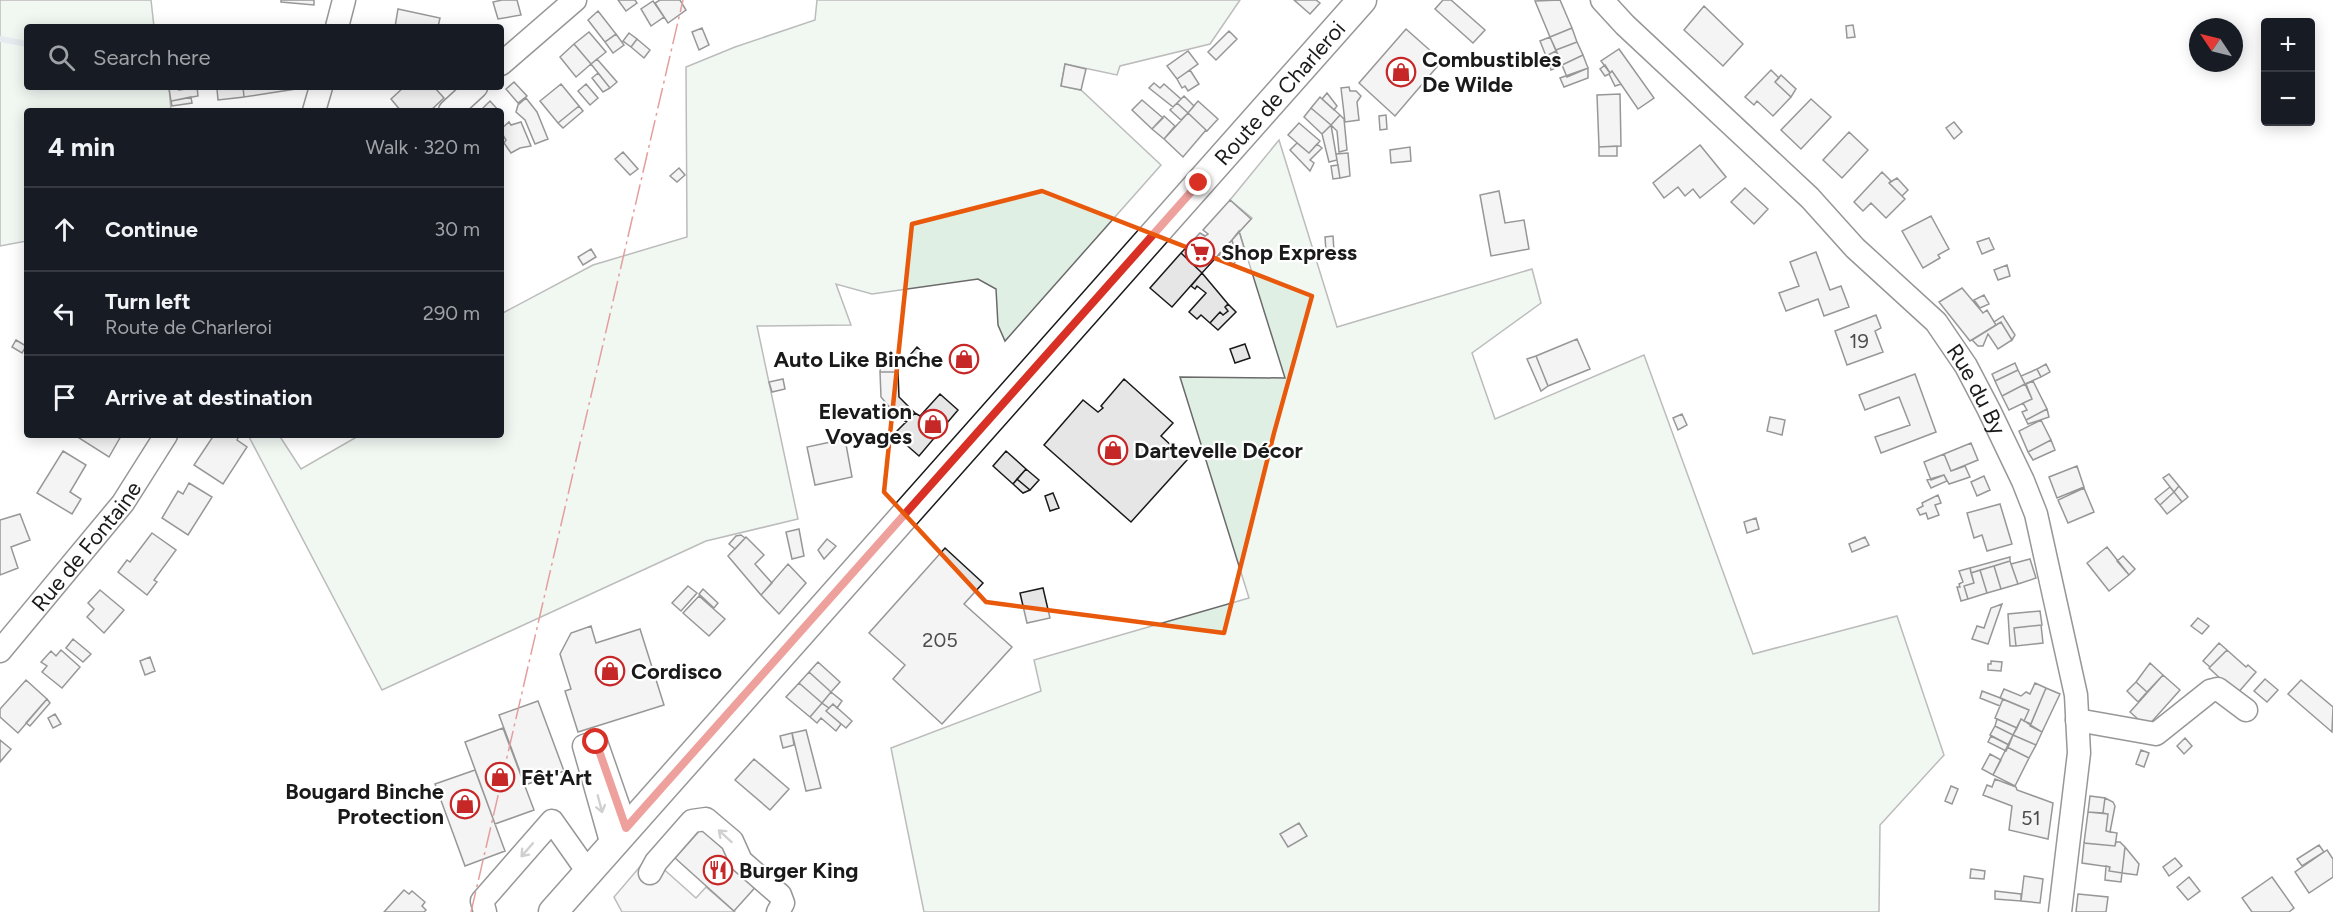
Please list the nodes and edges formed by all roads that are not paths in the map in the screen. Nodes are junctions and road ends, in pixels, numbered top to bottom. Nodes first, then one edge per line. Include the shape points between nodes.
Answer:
1 (344, 0) edge
2 (575, 0) edge
3 (1362, 0) edge
4 (1602, 0) edge
5 (338, 24) edge
6 (504, 61) edge
7 (320, 90) edge
8 (473, 90) edge
9 (315, 108) edge
10 (453, 108) edge
11 (164, 438) edge
12 (0, 651) edge
13 (2246, 710) dead end
14 (2078, 720) junction
15 (588, 872) junction
16 (650, 873) dead end
17 (484, 912) edge
18 (553, 912) edge
19 (778, 912) edge
20 (2060, 912) edge

1 - 5 street
2 - 6 street
3 - 15 main road, Route de Charleroi
4 - 14 street, Rue du By via 1936,322 1966,366 2036,514 2065,640
7 - 9 street
8 - 10 street
11 - 12 street, Rue de Fontaine via 123,503
13 - 14 street via 2218,689 2210,691 2156,734
14 - 20 street, Rue du By via 2079,753
15 -> 17 street via 552,821 482,902
15 - 18 main road, Route de Charleroi
19 -> 16 street via 783,903 780,896 741,861 732,841 706,819 692,821

